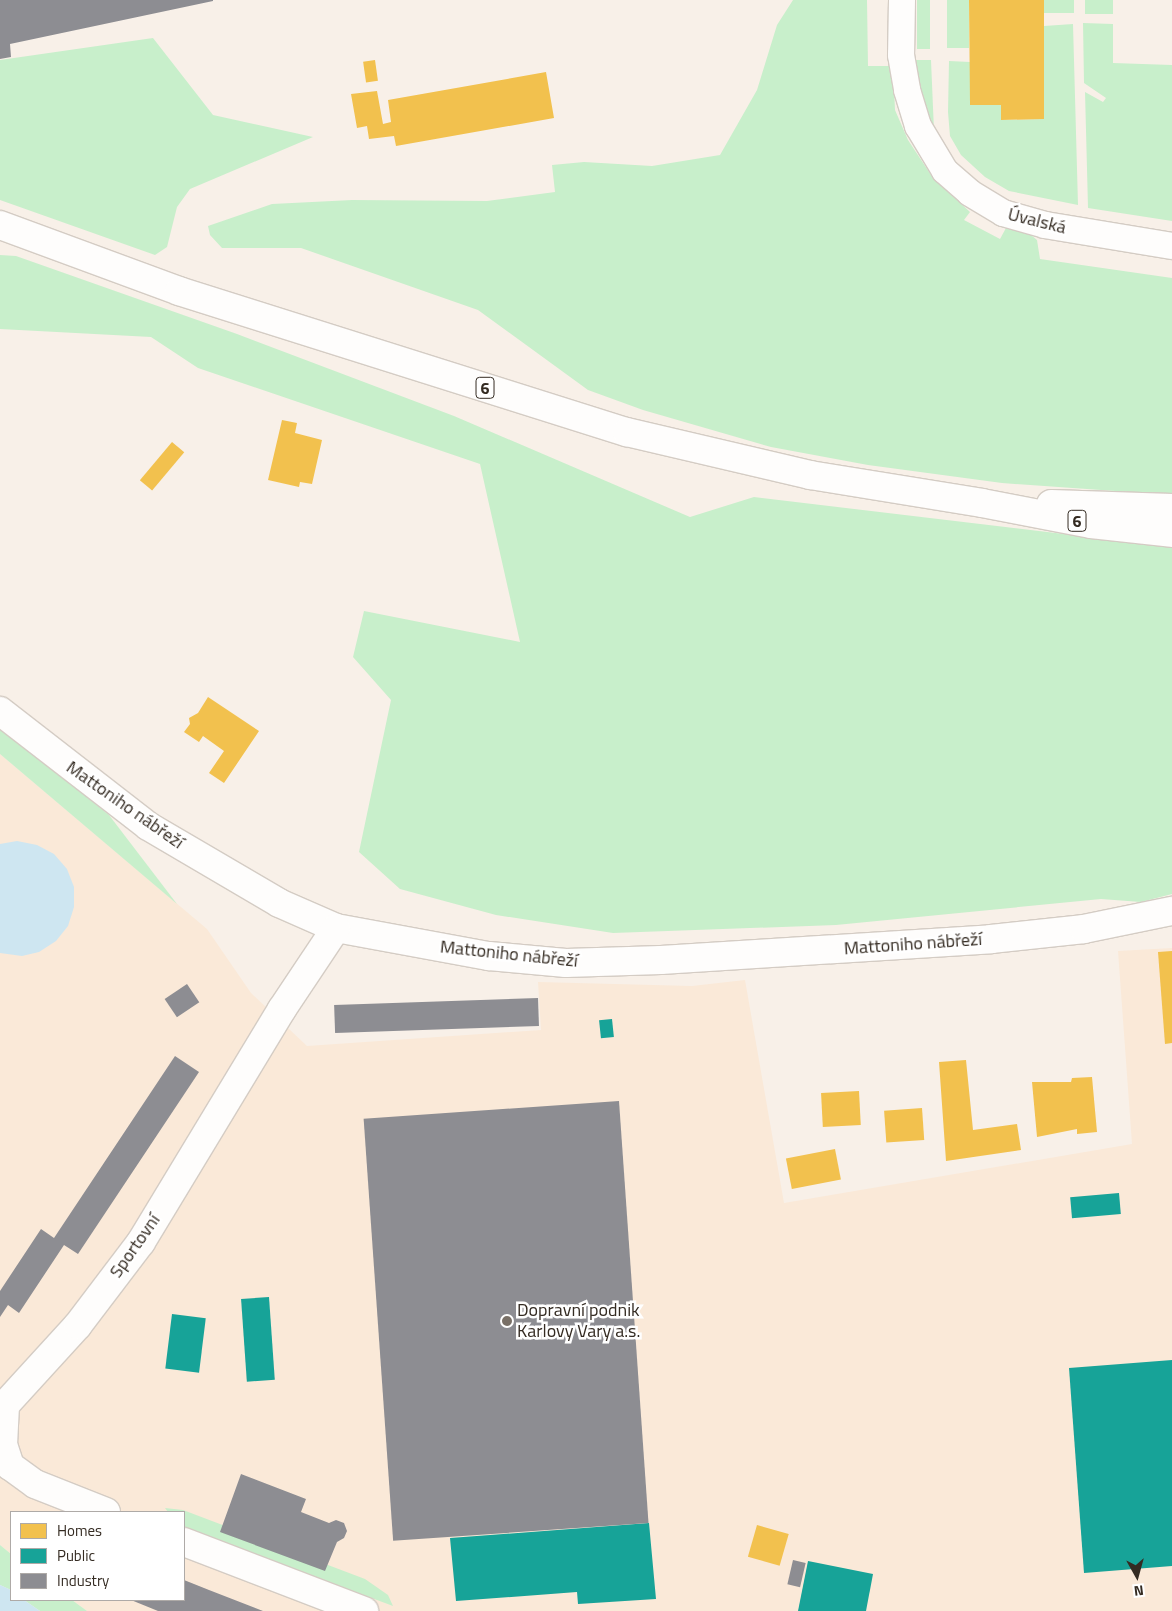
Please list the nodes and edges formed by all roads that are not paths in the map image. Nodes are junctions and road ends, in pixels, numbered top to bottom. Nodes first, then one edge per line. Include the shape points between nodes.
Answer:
1 (902, 0) edge
2 (0, 225) edge
3 (1172, 246) edge
4 (982, 503) junction
5 (1172, 508) edge
6 (1172, 534) edge
7 (0, 711) edge
8 (1172, 911) edge
9 (336, 928) junction
10 (103, 1511) edge
11 (185, 1542) edge
12 (364, 1611) edge

1 - 3 street, Úvalská via 901,55 918,126 945,170 964,188 1002,213
2 - 4 main road, 6 via 179,291 627,432 810,476
4 - 5 main road, 6
4 - 6 main road, 6 via 1091,524
7 - 9 main road, Mattoniho nábřeží via 148,826 279,904
8 - 9 main road, Mattoniho nábřeží via 1084,929 991,939 585,962 490,956
9 - 10 main road, Sportovní via 282,1009 141,1242 78,1325 5,1405 3,1445 10,1466 35,1484
11 - 12 main road

